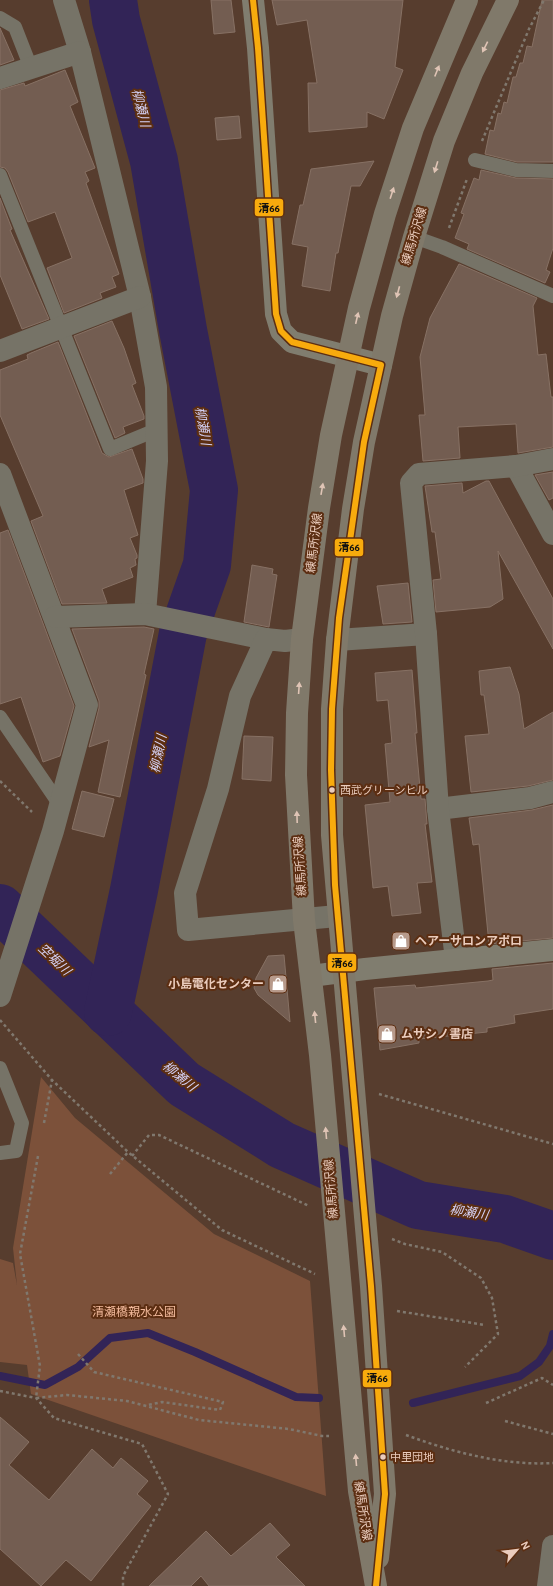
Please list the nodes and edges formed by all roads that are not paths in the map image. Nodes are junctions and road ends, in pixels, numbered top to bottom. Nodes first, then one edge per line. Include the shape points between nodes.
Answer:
1 (64, 0) edge
2 (253, 0) edge
3 (467, 0) edge
4 (505, 6) edge
5 (0, 18) edge
6 (80, 52) junction
7 (31, 68) junction
8 (0, 78) edge
9 (474, 160) road end
10 (553, 171) edge
11 (0, 175) edge
12 (414, 237) junction
13 (553, 296) edge
14 (140, 297) junction
15 (61, 327) junction
16 (0, 351) edge
17 (348, 356) junction
18 (381, 365) junction
19 (156, 430) junction
20 (553, 459) edge
21 (516, 466) junction
22 (0, 474) edge
23 (553, 534) edge
24 (154, 616) junction
25 (55, 617) junction
26 (426, 634) junction
27 (266, 639) junction
28 (302, 639) junction
29 (337, 640) junction
30 (0, 717) edge
31 (553, 792) edge
32 (60, 805) junction
33 (438, 809) junction
34 (338, 916) junction
35 (304, 920) junction
36 (553, 950) edge
37 (456, 960) junction
38 (343, 972) junction
39 (311, 976) junction
40 (0, 996) edge
41 (0, 1068) edge
42 (0, 1153) edge
43 (553, 1546) edge
44 (376, 1584) edge
45 (548, 1586) edge

1 - 6 street
2 - 17 street via 276,314 281,331 292,342
17 -> 3 main road, 練馬所沢線 via 385,214 413,128
4 -> 12 main road, 練馬所沢線 via 472,73 444,141
5 - 7 lane via 15,27
6 - 7 street
6 - 14 street
7 - 8 street
9 - 10 lane via 516,170
11 - 15 lane
12 - 13 lane
12 -> 18 main road, 練馬所沢線
14 - 15 street
14 - 19 street via 156,387
15 - 16 street
15 - 19 lane via 110,449
17 - 18 street
28 -> 17 main road, 練馬所沢線 via 319,508
18 - 29 main road, 練馬所沢線 via 364,442 353,510
19 - 24 street
20 - 21 street
21 - 23 street
21 - 26 street via 419,474 411,483
22 - 25 street
24 - 25 street
24 - 27 street
25 - 32 street via 87,705
26 - 29 street
26 - 33 street
27 - 28 street
27 - 35 street via 240,696 218,789 185,893 188,930
35 -> 28 main road, 練馬所沢線 via 296,775
29 - 34 main road, 練馬所沢線 via 331,770 332,835
30 - 32 lane
31 - 33 street via 530,798
32 - 40 street
33 - 37 street
34 - 35 street
34 - 38 main road, 練馬所沢線
35 - 39 main road, 練馬所沢線
36 - 37 street
37 - 38 street
38 - 39 street
38 - 44 main road, 練馬所沢線 via 371,1286 385,1494
44 -> 39 main road, 練馬所沢線 via 359,1492 328,1272 320,1055
41 - 42 lane via 22,1123 16,1151
43 - 45 street

